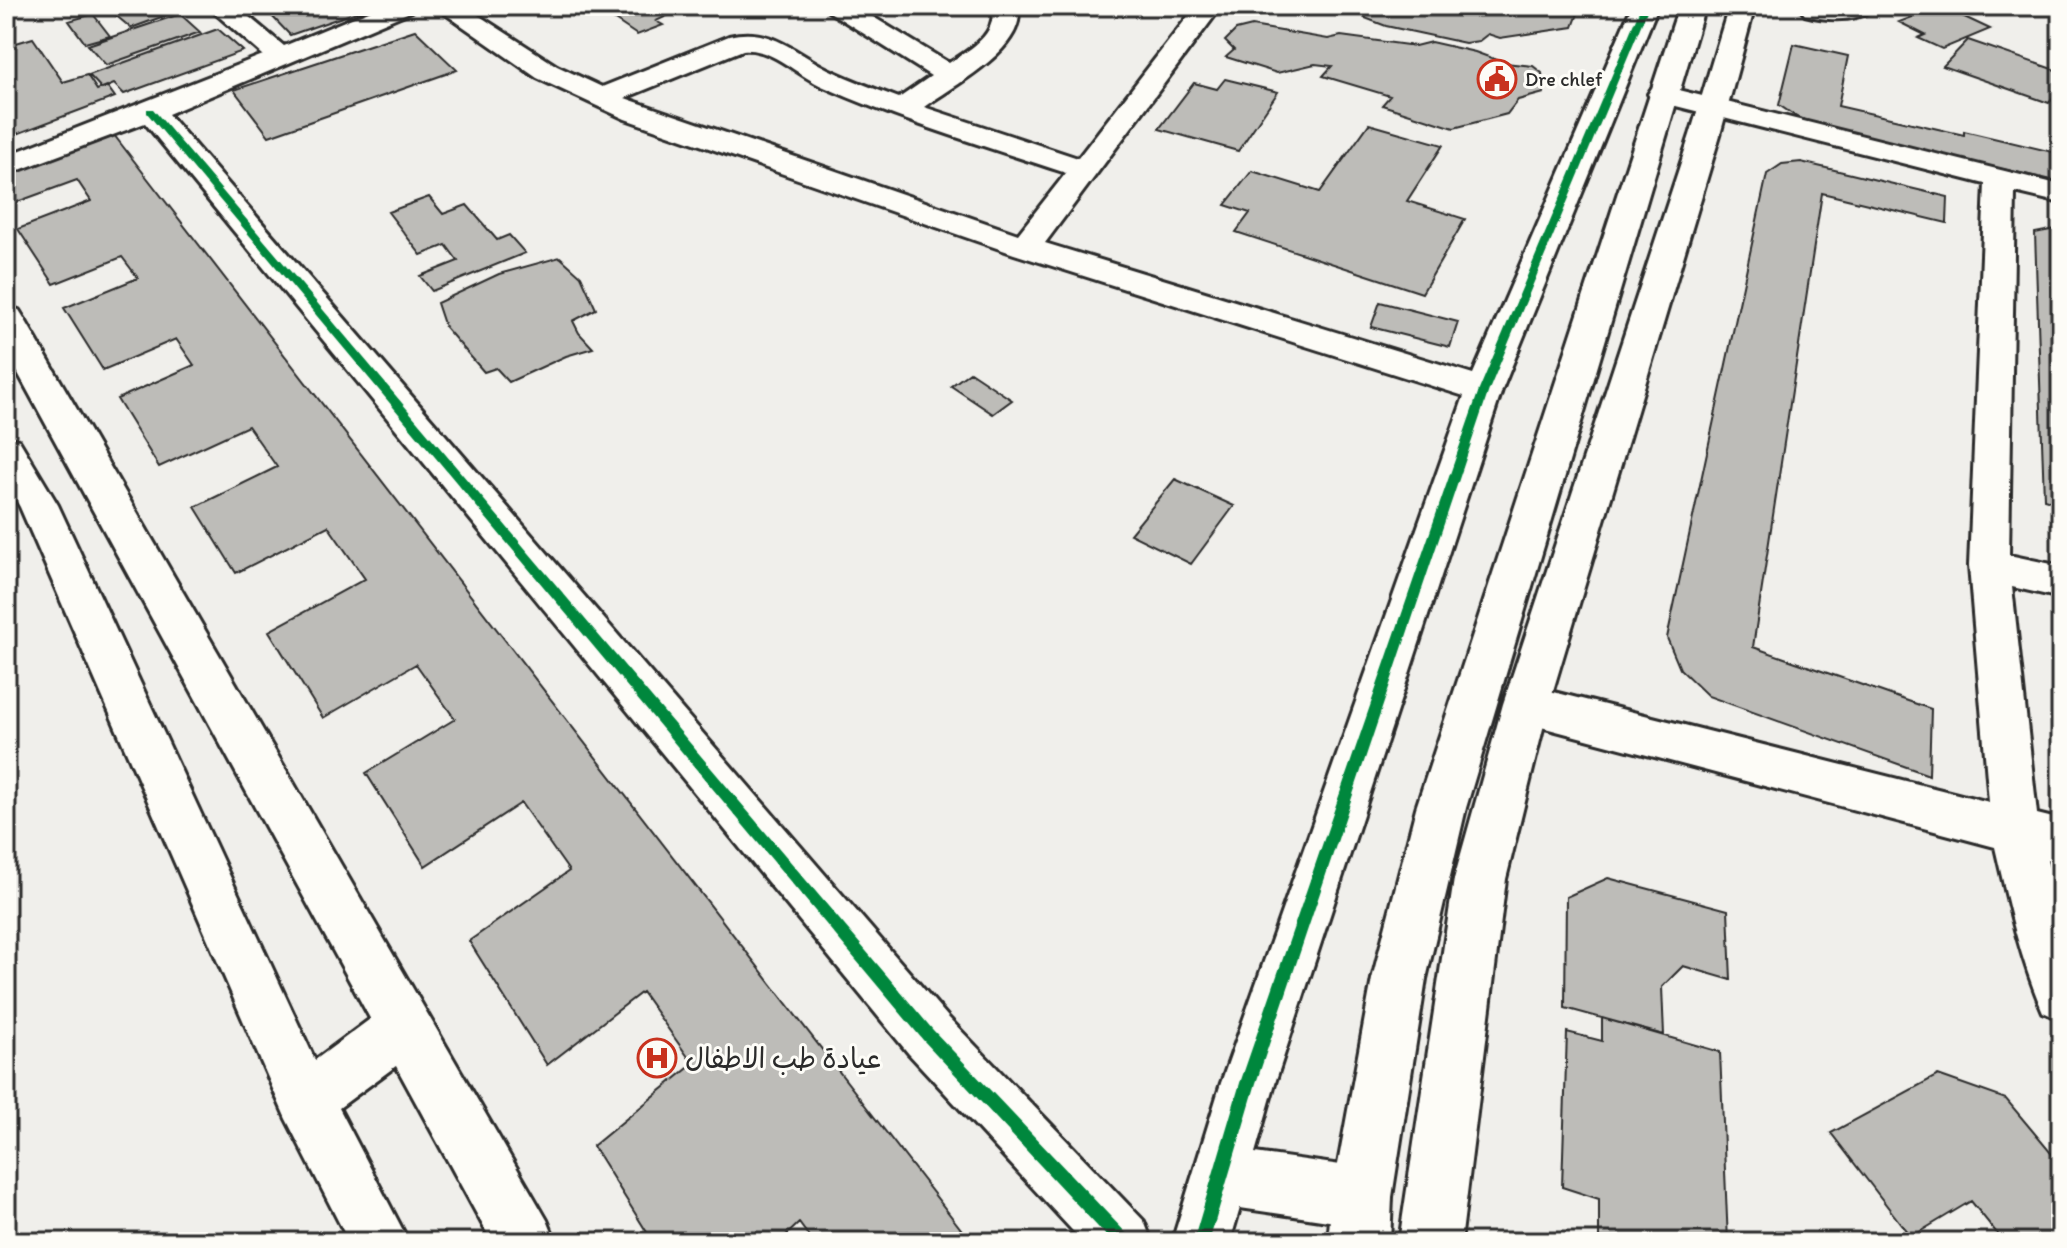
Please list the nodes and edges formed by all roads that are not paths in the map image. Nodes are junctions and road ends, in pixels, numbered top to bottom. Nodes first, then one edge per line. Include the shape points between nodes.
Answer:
1 (220, 6) edge
2 (403, 6) edge
3 (447, 6) edge
4 (837, 6) edge
5 (1005, 6) edge
6 (1209, 6) edge
7 (1645, 6) edge
8 (1692, 6) edge
9 (1742, 6) edge
10 (1861, 6) edge
11 (1808, 7) edge
12 (282, 57) junction
13 (951, 76) junction
14 (1662, 94) junction
15 (600, 98) junction
16 (1713, 106) junction
17 (901, 110) junction
18 (150, 111) junction
19 (6, 166) edge
20 (1083, 169) junction
21 (2000, 180) junction
22 (2061, 194) edge
23 (1025, 247) junction
24 (6, 318) edge
25 (1484, 390) junction
26 (6, 450) edge
27 (1989, 566) junction
28 (2061, 582) edge
29 (1526, 704) junction
30 (2015, 831) junction
31 (2061, 842) edge
32 (2061, 994) edge
33 (404, 1027) junction
34 (305, 1100) junction
35 (1221, 1177) junction
36 (1360, 1219) edge
37 (380, 1242) edge
38 (525, 1242) edge
39 (1123, 1242) edge
40 (1201, 1242) edge
41 (1430, 1242) edge

1 - 12 street
2 - 12 street
3 - 15 street via 547,72
4 - 13 street
5 - 13 street via 998,41
6 - 20 street
7 - 25 street
8 - 14 main road
9 - 16 main road
10 - 11 street via 1841,12
12 - 18 street
13 - 17 street
14 - 16 street
14 - 36 main road via 1441,808 1399,979
15 - 17 street via 753,39 767,41 817,74
15 - 23 street
16 - 21 street
16 - 29 main road
17 - 20 street
18 - 19 street
18 - 39 street via 918,1023
20 - 23 street
21 - 22 street
21 - 27 street
23 - 25 street
24 - 33 main road
25 - 35 street via 1253,1068
26 - 34 street via 39,505
27 - 28 street
27 - 30 street
29 - 30 street
29 - 41 main road via 1480,879
30 - 31 street
30 - 32 street
33 - 34 street
33 - 38 main road
34 - 37 street
35 - 36 street
35 - 40 street

